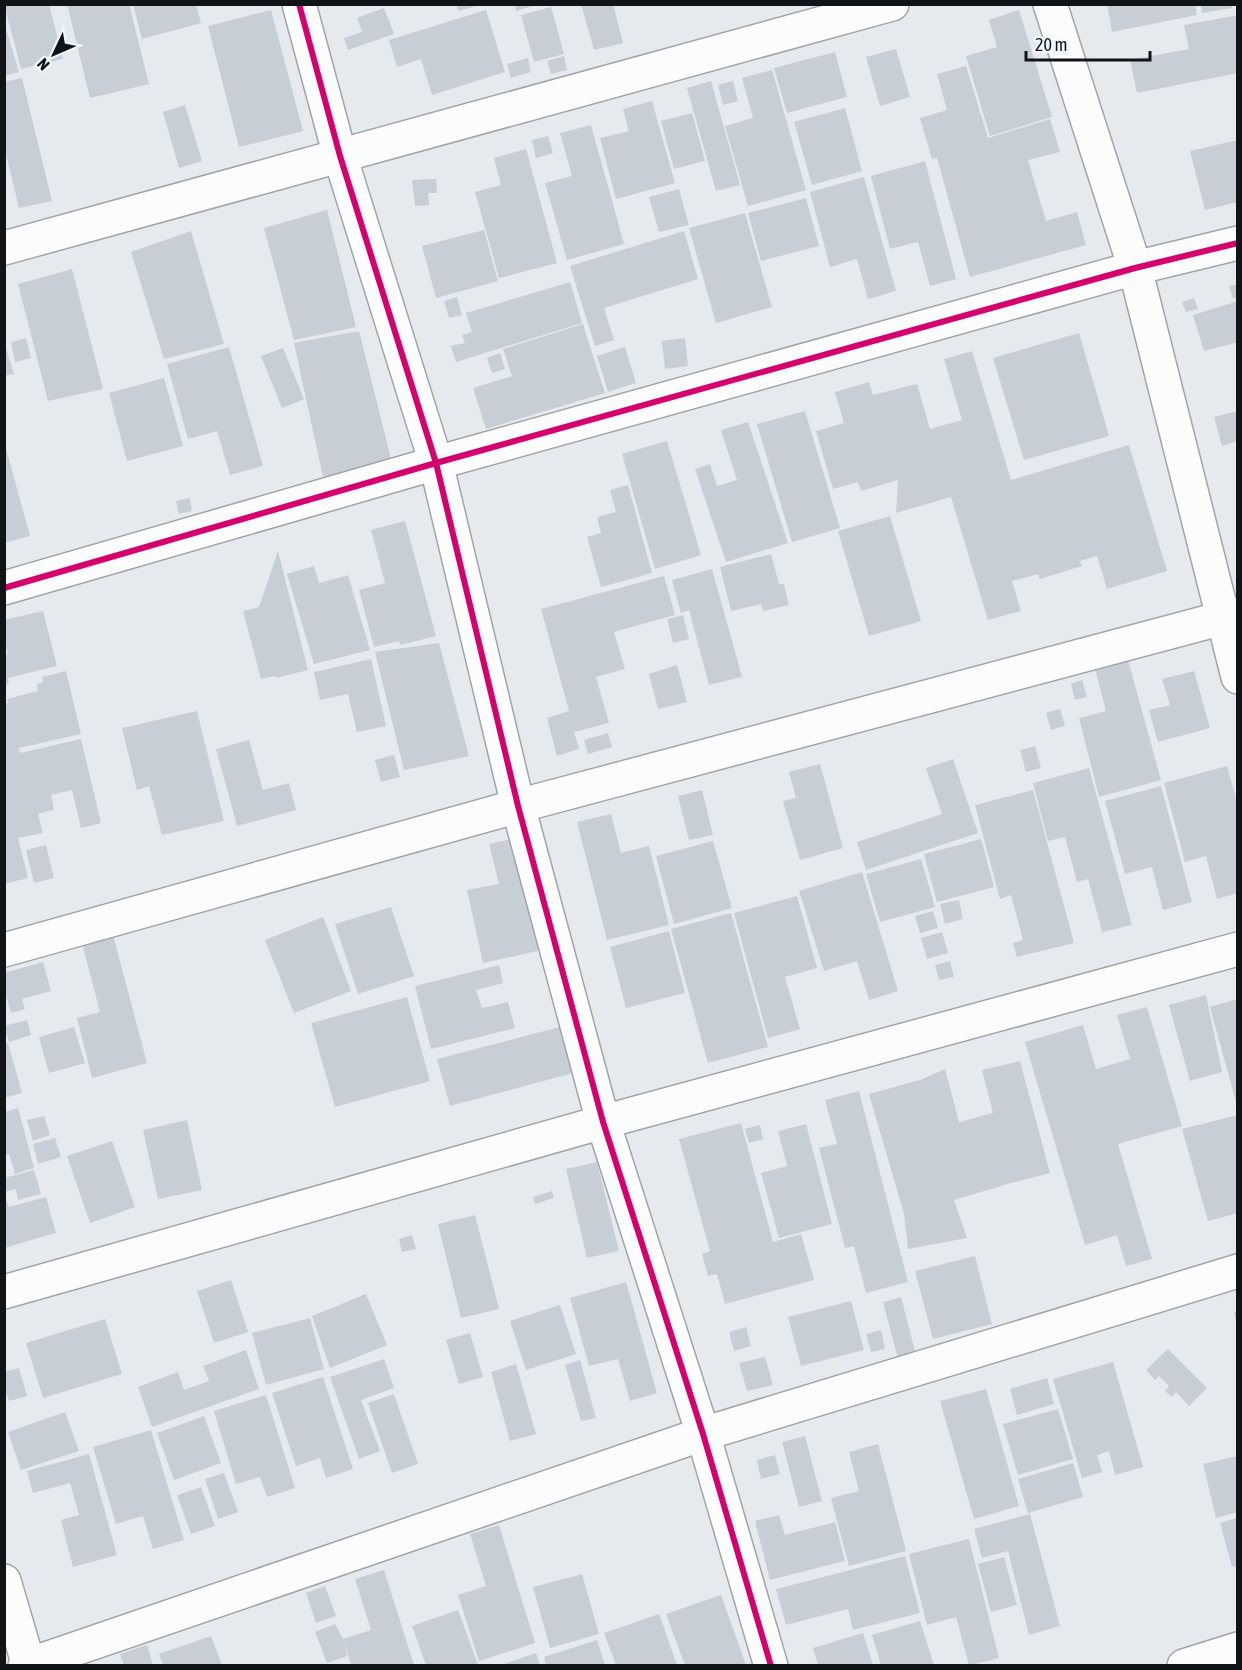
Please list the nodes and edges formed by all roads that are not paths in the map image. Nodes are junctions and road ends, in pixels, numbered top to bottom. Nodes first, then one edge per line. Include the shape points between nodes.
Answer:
1 (299, 4) edge
2 (892, 4) edge
3 (1050, 4) edge
4 (340, 156) junction
5 (1238, 243) edge
6 (4, 248) edge
7 (1135, 268) junction
8 (436, 463) junction
9 (4, 588) edge
10 (1230, 617) edge
11 (1238, 677) edge
12 (518, 806) junction
13 (1238, 949) edge
14 (4, 950) edge
15 (603, 1122) junction
16 (1238, 1271) edge
17 (4, 1292) edge
18 (703, 1434) junction
19 (4, 1581) edge
20 (1238, 1649) edge
21 (27, 1665) edge
22 (771, 1665) edge
23 (1184, 1665) edge

1 - 4 street
2 - 4 street
3 - 7 street
4 - 6 street
4 - 8 street
5 - 7 street
7 - 8 street
7 - 10 street
8 - 9 street
8 - 12 street
10 - 11 street
10 - 12 street
12 - 14 street
12 - 15 street
13 - 15 street
15 - 17 street
15 - 18 street
16 - 18 street
18 - 21 street
18 - 22 street
19 - 21 street
20 - 23 street

